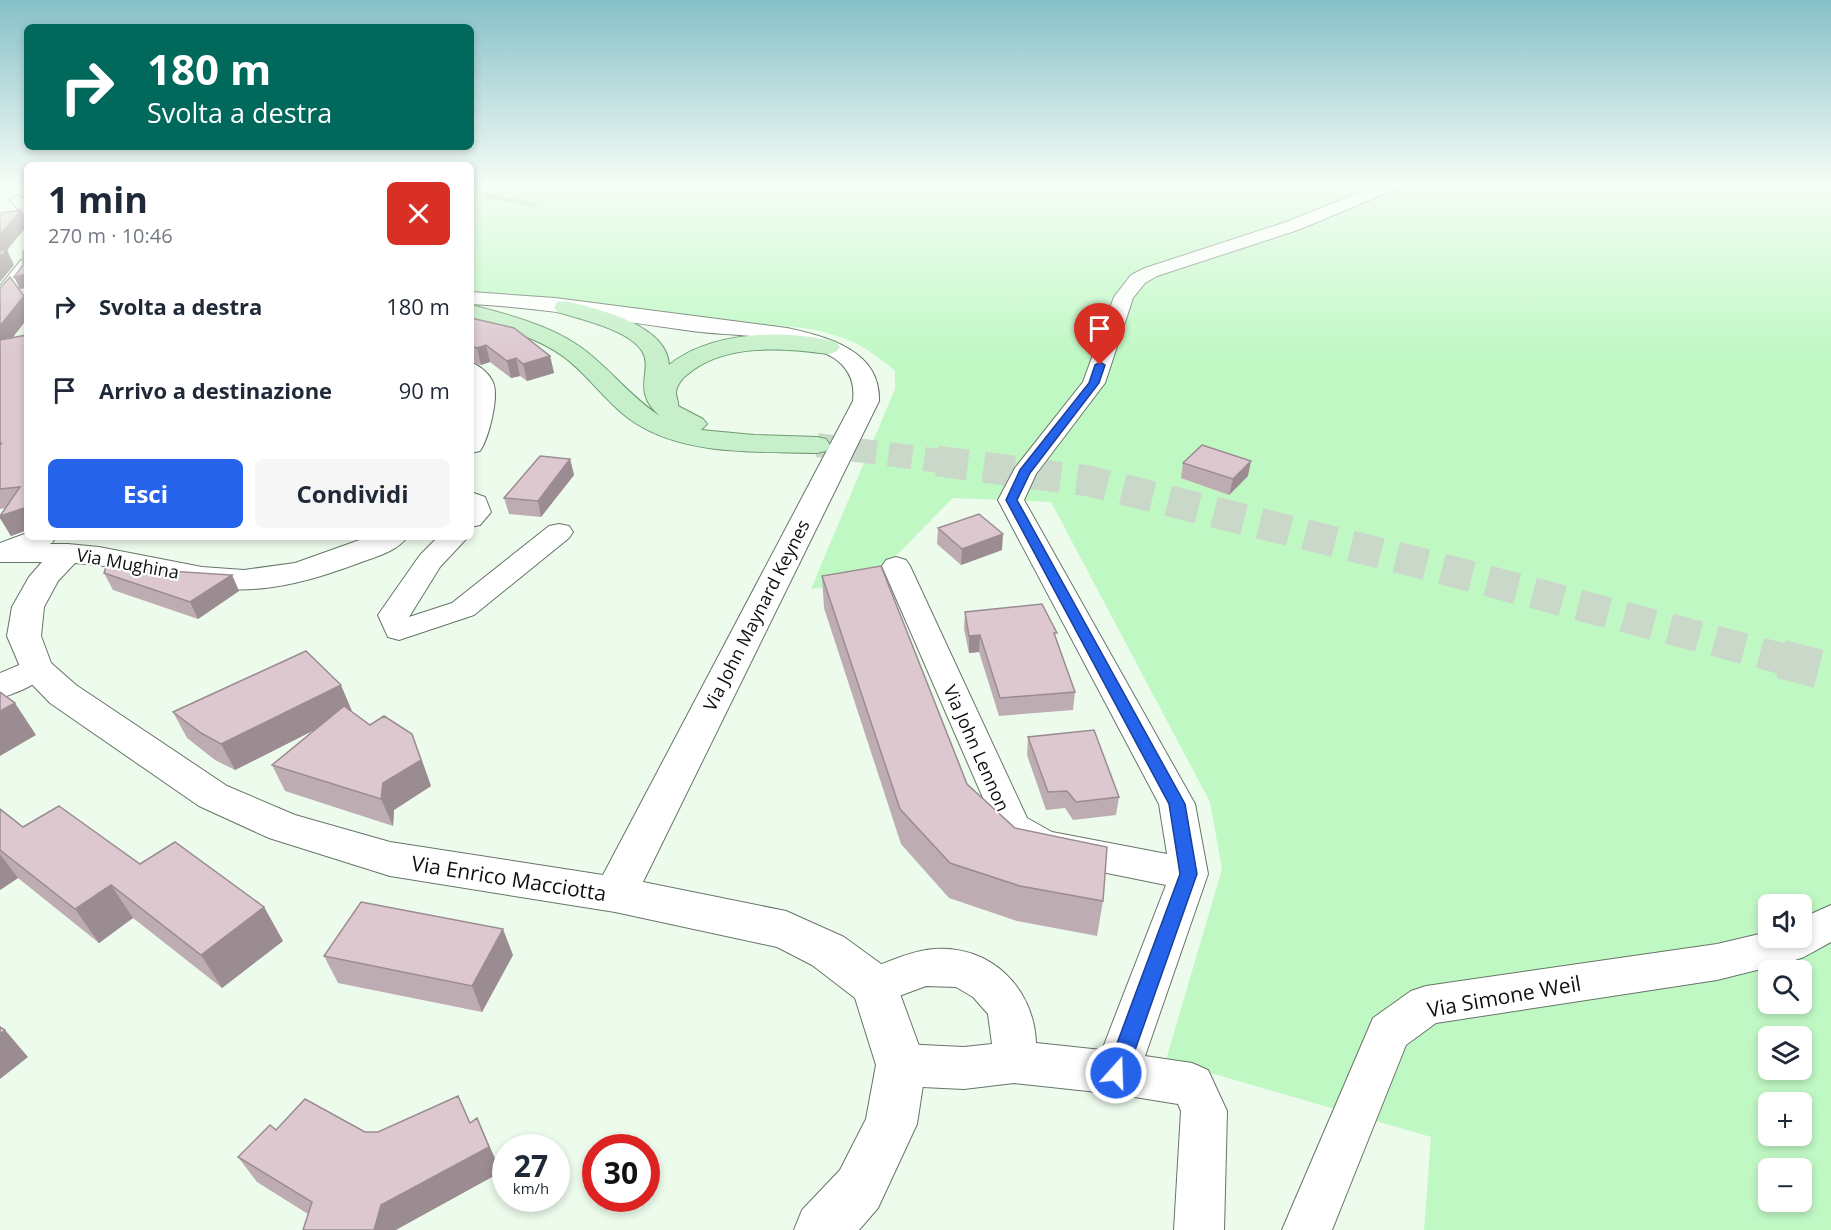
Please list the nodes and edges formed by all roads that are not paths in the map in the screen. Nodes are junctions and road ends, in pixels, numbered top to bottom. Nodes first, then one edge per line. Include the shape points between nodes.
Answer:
1 (1245, 240) edge
2 (24, 268) edge
3 (474, 298) edge
4 (0, 299) edge
5 (565, 307) junction
6 (474, 313) edge
7 (474, 323) edge
8 (506, 324) junction
9 (828, 347) junction
10 (474, 374) edge
11 (476, 410) edge
12 (672, 414) junction
13 (474, 502) edge
14 (474, 516) edge
15 (559, 532) dead end
16 (386, 540) edge
17 (451, 540) edge
18 (55, 545) edge
19 (0, 553) edge
20 (896, 566) dead end
21 (36, 668) junction
22 (0, 687) edge
23 (1189, 874) junction
24 (615, 894) junction
25 (1831, 922) edge
26 (875, 986) junction
27 (1014, 1062) junction
28 (901, 1065) junction
29 (1116, 1073) junction
30 (822, 1230) edge
31 (1199, 1230) edge
32 (1307, 1230) edge

1 - 23 street via 1138,279 1124,297 1094,383 1024,472 1011,500 1177,804
2 - 4 street
3 - 5 street, Via John Maynard Keynes
5 - 9 street, Via John Maynard Keynes via 790,336
5 - 12 main road via 614,323 646,342 655,352 655,392
6 - 8 main road
7 - 8 main road
8 - 12 main road via 572,352 631,408 677,433 710,439 817,445 728,432
9 - 12 main road via 762,343 701,356 679,368 666,382 664,398
9 - 24 street, Via John Maynard Keynes via 858,367 866,382 866,400
10 - 11 street via 482,385
13 - 14 street via 478,512
15 - 17 street via 463,609 399,630 393,615 430,561
16 - 18 street, Via Mughina via 306,570 243,581 192,575
18 - 19 street, Via Mughina
18 - 21 street, Via Enrico Macciotta via 45,577 28,608 24,636
20 - 23 street, Via John Lennon via 1013,827 1042,845
21 - 22 street
21 - 24 street, Via Enrico Macciotta via 63,694 213,796 283,827 390,860
23 - 29 street
24 - 26 street, Via Enrico Macciotta via 786,930 828,951
25 - 32 street, Via Simone Weil via 1789,945 1717,962 1426,1005 1389,1032
26 - 27 street via 933,967 963,970 978,977 995,990 1009,1011
26 - 28 street
27 - 28 street via 964,1068
27 - 29 street
28 - 30 street via 891,1124 859,1189
29 - 31 street via 1192,1085 1204,1112

